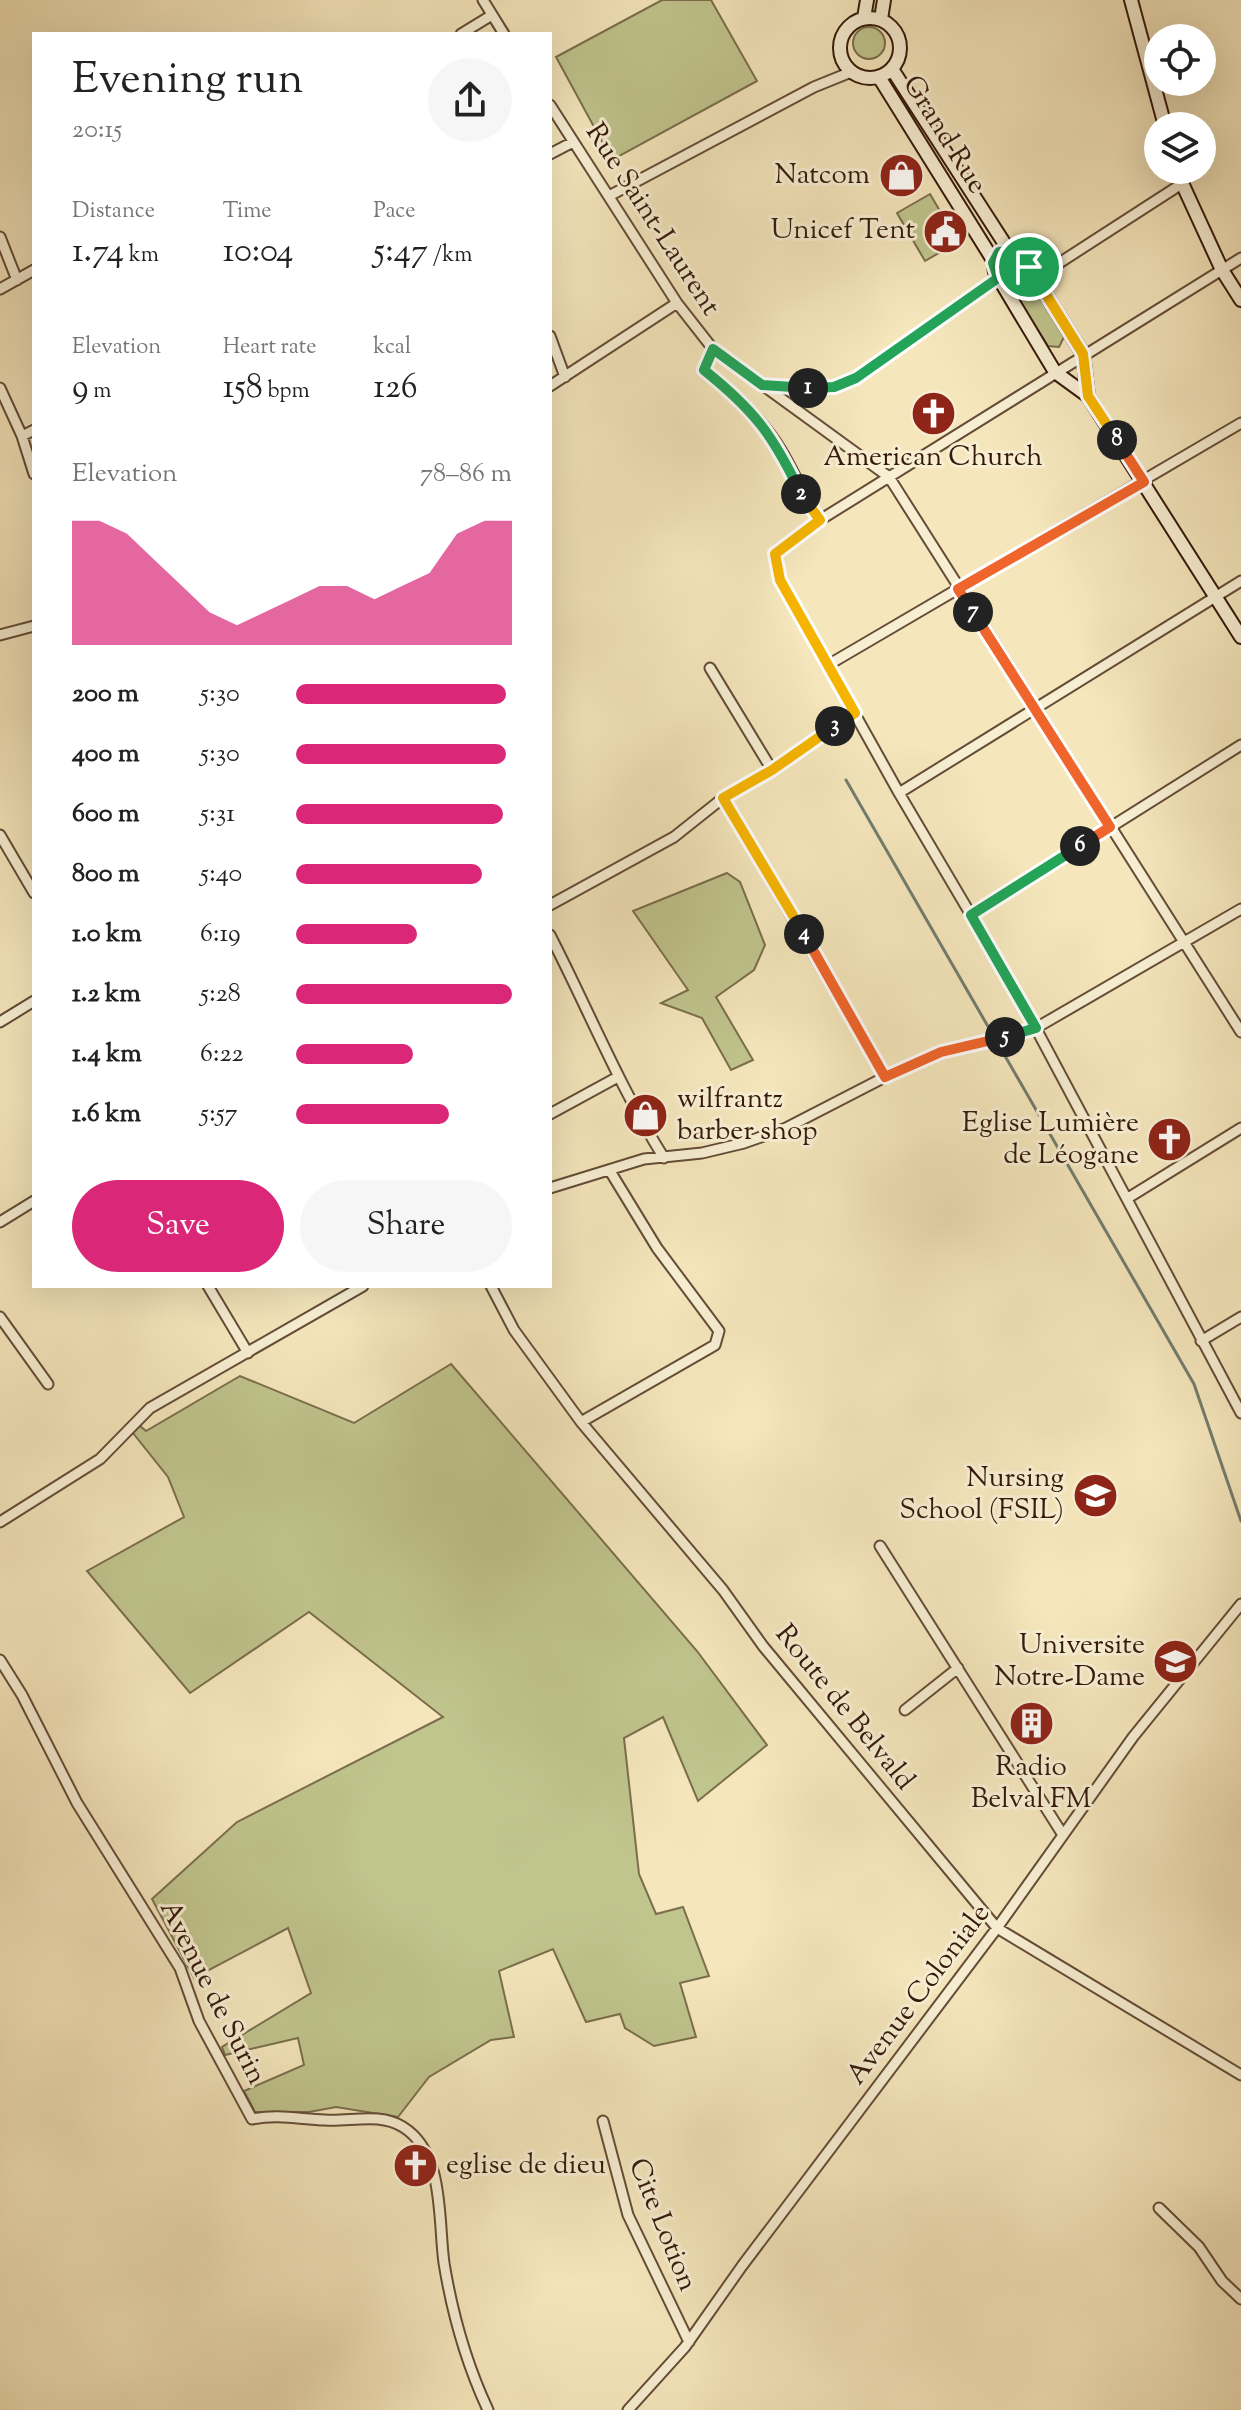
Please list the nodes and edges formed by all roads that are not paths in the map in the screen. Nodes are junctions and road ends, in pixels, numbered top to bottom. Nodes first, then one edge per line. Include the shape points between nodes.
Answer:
1 (483, 0) edge
2 (867, 0) edge
3 (884, 0) edge
4 (1131, 0) edge
5 (492, 15) junction
6 (864, 18) junction
7 (881, 19) junction
8 (464, 32) edge
9 (503, 32) edge
10 (892, 69) junction
11 (851, 72) junction
12 (879, 77) junction
13 (552, 108) edge
14 (1161, 112) edge
15 (573, 142) junction
16 (552, 153) edge
17 (1180, 185) joint
18 (609, 196) junction
19 (0, 237) edge
20 (1008, 249) junction
21 (1241, 258) edge
22 (993, 260) junction
23 (1222, 270) junction
24 (32, 271) edge
25 (998, 278) junction
26 (1036, 278) junction
27 (17, 280) junction
28 (0, 289) edge
29 (1241, 300) edge
30 (677, 303) junction
31 (552, 341) edge
32 (713, 349) junction
33 (1083, 354) junction
34 (1055, 372) junction
35 (565, 377) junction
36 (552, 385) edge
37 (762, 385) junction
38 (0, 388) edge
39 (1088, 396) junction
40 (4, 407) edge
41 (1241, 423) edge
42 (32, 431) edge
43 (22, 436) junction
44 (32, 468) edge
45 (889, 477) junction
46 (1144, 482) junction
47 (820, 520) junction
48 (1241, 581) edge
49 (958, 589) junction
50 (1215, 597) junction
51 (32, 627) edge
52 (0, 635) edge
53 (1241, 637) edge
54 (828, 665) junction
55 (710, 668) dead end
56 (1038, 708) junction
57 (855, 713) junction
58 (1241, 745) edge
59 (772, 770) junction
60 (899, 793) junction
61 (723, 798) junction
62 (1110, 827) junction
63 (0, 835) edge
64 (32, 890) edge
65 (552, 904) edge
66 (1241, 909) edge
67 (971, 915) junction
68 (552, 938) edge
69 (1186, 942) junction
70 (32, 1002) edge
71 (0, 1022) edge
72 (1036, 1028) junction
73 (1241, 1032) edge
74 (885, 1077) junction
75 (616, 1078) junction
76 (552, 1113) edge
77 (1241, 1128) edge
78 (664, 1158) junction
79 (610, 1171) junction
80 (552, 1187) edge
81 (1128, 1198) junction
82 (32, 1202) edge
83 (0, 1222) edge
84 (209, 1288) edge
85 (360, 1288) edge
86 (492, 1288) edge
87 (0, 1317) edge
88 (1241, 1317) edge
89 (1201, 1341) junction
90 (248, 1353) junction
91 (48, 1384) dead end
92 (1241, 1413) edge
93 (581, 1422) junction
94 (0, 1522) edge
95 (880, 1546) dead end
96 (1241, 1604) edge
97 (0, 1660) edge
98 (958, 1668) junction
99 (905, 1710) dead end
100 (1063, 1835) junction
101 (997, 1928) junction
102 (1241, 2075) edge
103 (603, 2121) dead end
104 (1159, 2208) dead end
105 (1241, 2299) edge
106 (689, 2342) junction
107 (488, 2410) edge
108 (628, 2410) edge

1 - 5 street
2 - 6 street
3 - 7 street
4 - 14 street
5 - 8 street
5 - 9 street
6 - 7 street
6 - 11 street via 853,22 840,41
7 - 10 street via 900,41
10 - 12 street
10 - 20 street, Grand Rue
11 - 12 street
11 - 18 street
12 - 22 street, Grand Rue
13 - 15 street, Rue Saint-Laurent
15 - 16 street
15 - 18 street, Rue Saint-Laurent
17 - 23 street
17 - 26 street
18 - 30 street, Rue Saint-Laurent
19 - 27 street
20 - 22 street
20 - 26 street, Grand Rue
21 - 23 street
22 - 25 street, Grand Rue
23 - 29 street
23 - 33 street
24 - 27 street
25 - 34 street, Grand Rue
25 - 37 street via 856,378 834,387
26 - 33 street, Grand Rue
27 - 28 street
30 - 32 street, Rue Saint-Laurent
30 - 35 street
31 - 35 street
32 - 37 street, Rue Saint-Laurent
32 - 47 street via 704,370 746,404 781,449
33 - 34 street
33 - 39 street, Grand Rue
34 - 39 street, Grand Rue
34 - 45 street
35 - 36 street
37 - 45 street, Rue Saint-Laurent
38 - 40 street
39 - 46 street, Grand Rue
40 - 43 street
41 - 46 street
42 - 43 street
43 - 44 street
45 - 47 street
45 - 49 street, Rue Saint-Laurent
46 - 49 street
46 - 50 street, Grand Rue
47 - 54 street via 775,554 780,580
48 - 50 street
49 - 54 street
49 - 56 street, Rue Saint-Laurent
50 - 53 street, Grand Rue
50 - 56 street
51 - 52 street
54 - 57 street
55 - 59 street
56 - 60 street
56 - 62 street, Rue Saint-Laurent
57 - 59 street
57 - 60 street
58 - 62 street
59 - 61 street
60 - 67 street
61 - 65 street via 674,837
61 - 74 street
62 - 67 street
62 - 69 street, Rue Saint-Laurent
63 - 64 street
66 - 69 street
67 - 72 street
68 - 75 street
69 - 72 street
69 - 73 street, Rue Saint-Laurent
70 - 71 street
72 - 74 street via 941,1052
72 - 81 street
74 - 78 street via 786,1128 744,1143
75 - 76 street
75 - 78 street
77 - 81 street
78 - 79 street
79 - 80 street
79 - 93 street via 657,1248 719,1331 715,1345
81 - 89 street
82 - 83 street
84 - 90 street
85 - 90 street
86 - 93 street, Route de Belvald via 514,1330
87 - 91 street
88 - 89 street
89 - 92 street
90 - 94 street via 150,1408 100,1459
93 - 101 street, Route de Belvald
95 - 98 street
96 - 100 street, Avenue Coloniale via 1181,1674
97 - 107 street, Avenue de Surin via 77,1803 180,1968 199,2021 252,2119 276,2114 369,2118 401,2125 420,2140 433,2174 444,2262 472,2376
98 - 99 street
98 - 100 street
100 - 101 street, Avenue Coloniale
101 - 102 street, Route de Belvald
101 - 106 street, Avenue Coloniale
103 - 106 street, Cite Lotion via 628,2215
104 - 105 street
106 - 108 street, Avenue Coloniale

